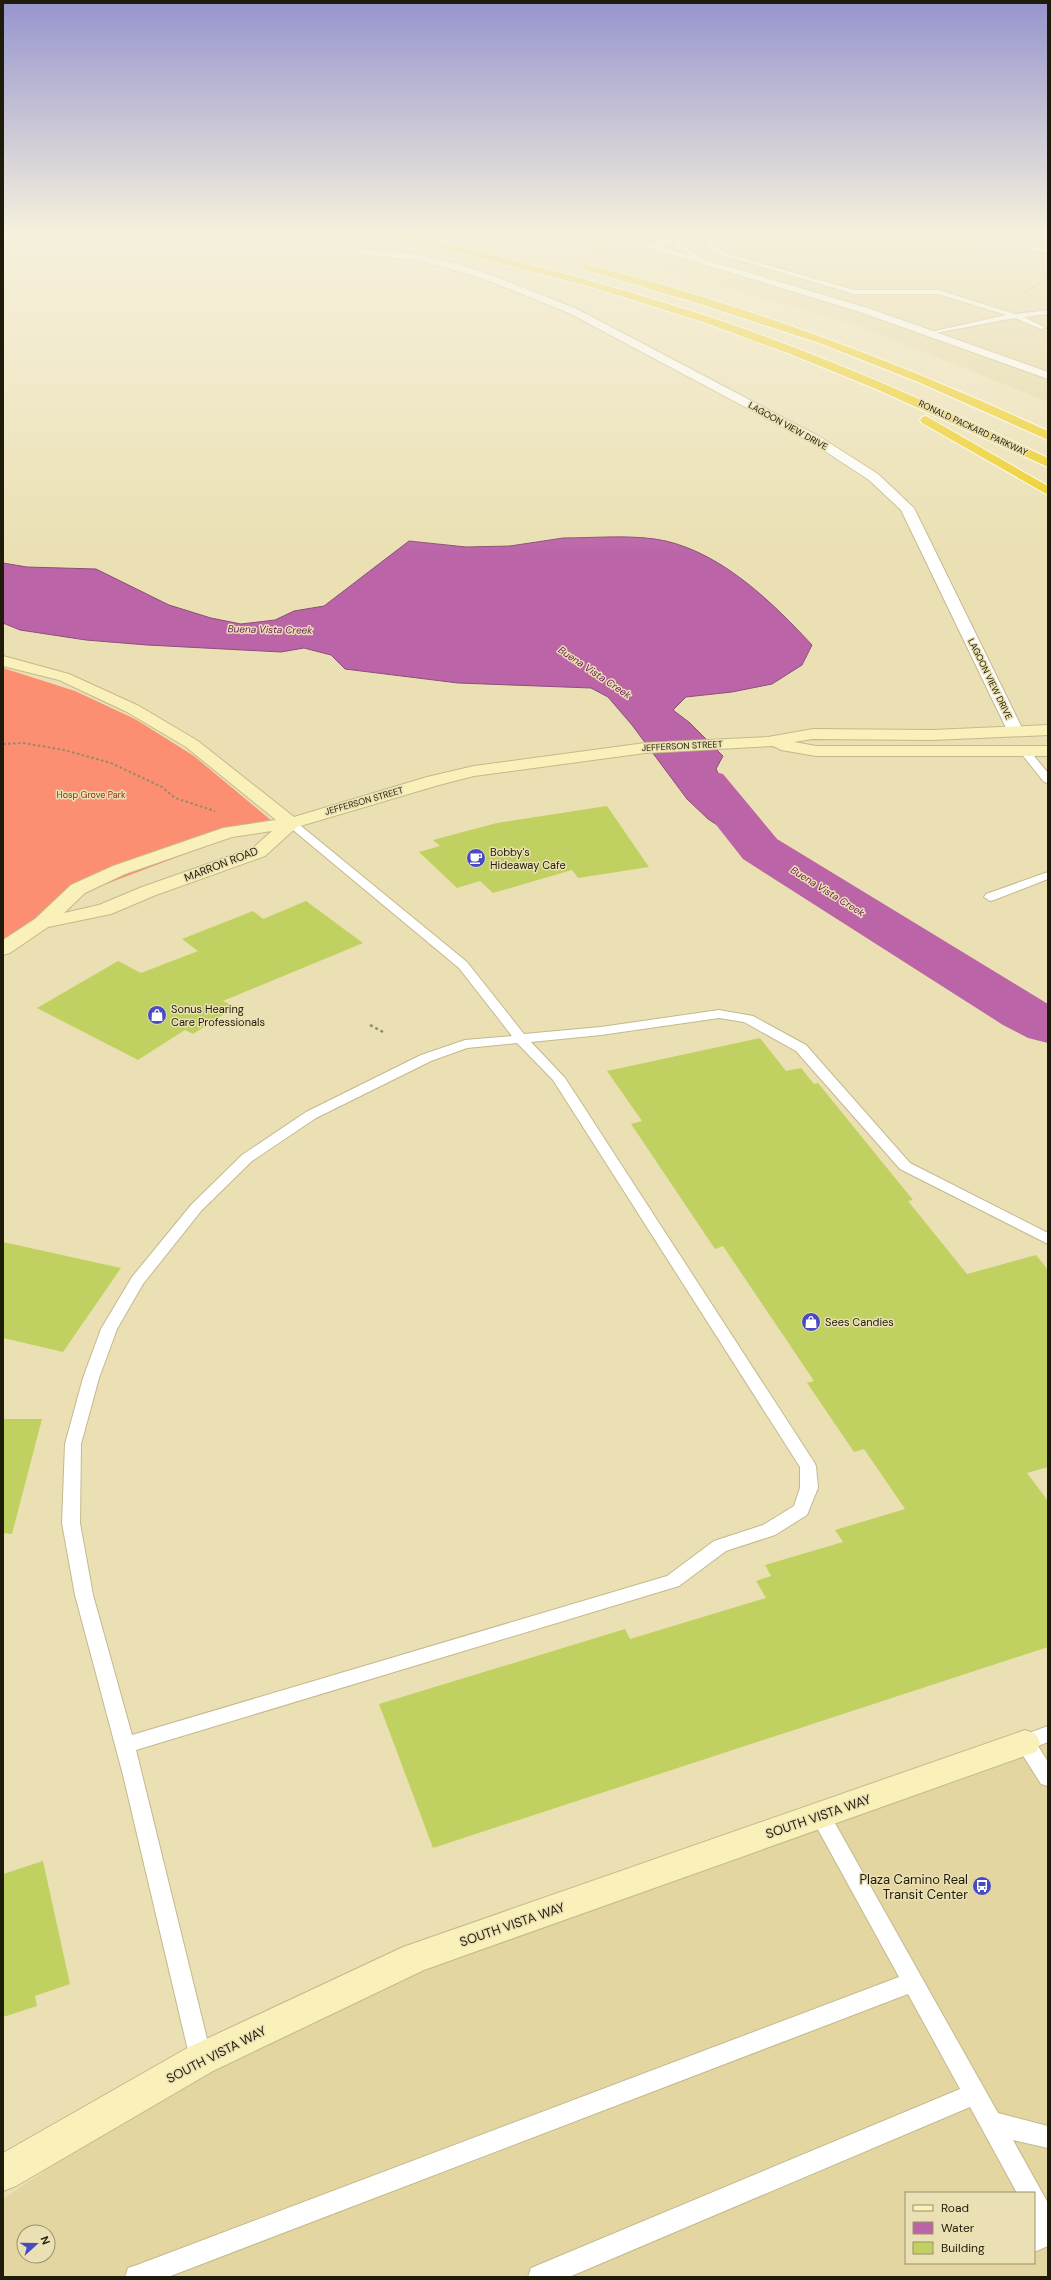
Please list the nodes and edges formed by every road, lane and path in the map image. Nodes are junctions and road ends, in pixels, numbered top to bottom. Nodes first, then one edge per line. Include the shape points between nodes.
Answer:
1 (630, 341) edge
2 (767, 341) edge
3 (817, 341) edge
4 (955, 341) edge
5 (788, 349) junction
6 (904, 372) junction
7 (1048, 376) edge
8 (1048, 426) edge
9 (1048, 436) edge
10 (1048, 463) edge
11 (1048, 491) edge
12 (3, 661) edge
13 (1048, 730) edge
14 (1016, 732) junction
15 (768, 742) junction
16 (3, 744) edge
17 (1048, 751) edge
18 (1025, 752) junction
19 (1048, 780) edge
20 (220, 813) dead end
21 (291, 823) junction
22 (1048, 875) edge
23 (990, 897) dead end
24 (42, 923) junction
25 (3, 949) edge
26 (370, 1025) dead end
27 (383, 1032) dead end
28 (521, 1039) junction
29 (1048, 1239) edge
30 (1037, 1738) edge
31 (125, 1745) junction
32 (1048, 1778) edge
33 (820, 1815) junction
34 (912, 1982) junction
35 (201, 2059) junction
36 (975, 2094) junction
37 (992, 2123) junction
38 (1048, 2137) edge
39 (3, 2173) edge
40 (1029, 2192) edge
41 (1035, 2203) edge
42 (1048, 2226) edge
43 (1048, 2234) edge
44 (1035, 2240) edge
45 (137, 2277) edge
46 (540, 2277) edge

1 - 14 street, LAGOON VIEW DRIVE via 816,440 869,471 891,489 908,508
2 - 5 highway, RONALD PACKARD PARKWAY
3 - 6 highway
4 - 7 street
5 - 10 highway, RONALD PACKARD PARKWAY via 944,413
5 - 11 highway via 912,412
6 - 8 highway
6 - 9 highway
12 - 21 main road via 64,678 133,709 192,744
13 - 14 main road, JEFFERSON STREET
14 - 15 main road, JEFFERSON STREET via 932,735 813,734
15 - 18 main road, JEFFERSON STREET via 816,751
15 - 21 main road, JEFFERSON STREET via 594,753 474,771
16 - 20 path via 24,743 111,763 162,787 175,798
17 - 18 main road, JEFFERSON STREET
18 - 19 lane
21 - 24 main road, MARRON ROAD via 259,852 149,891 104,910
21 - 24 main road, MARRON ROAD via 229,832 119,870 78,889
21 - 28 lane via 463,965
22 - 23 lane
24 - 25 main road, MARRON ROAD
26 - 27 path
28 - 29 lane via 601,1031 719,1014 748,1019 801,1048 905,1166
28 - 31 lane via 465,1044 426,1058 311,1115 247,1158 196,1208 165,1246 137,1281 109,1330 90,1378 73,1444 71,1523 84,1595
28 - 31 lane via 558,1078 808,1466 809,1488 801,1510 770,1530 720,1546 673,1581
30 - 32 lane
30 - 33 main road, SOUTH VISTA WAY
31 - 35 lane
33 - 34 lane
33 - 35 main road, SOUTH VISTA WAY via 415,1958
34 - 36 lane
34 - 45 lane
35 - 39 main road, SOUTH VISTA WAY
36 - 37 lane
36 - 46 lane
37 - 38 lane
37 - 40 lane
41 - 42 lane
43 - 44 lane

